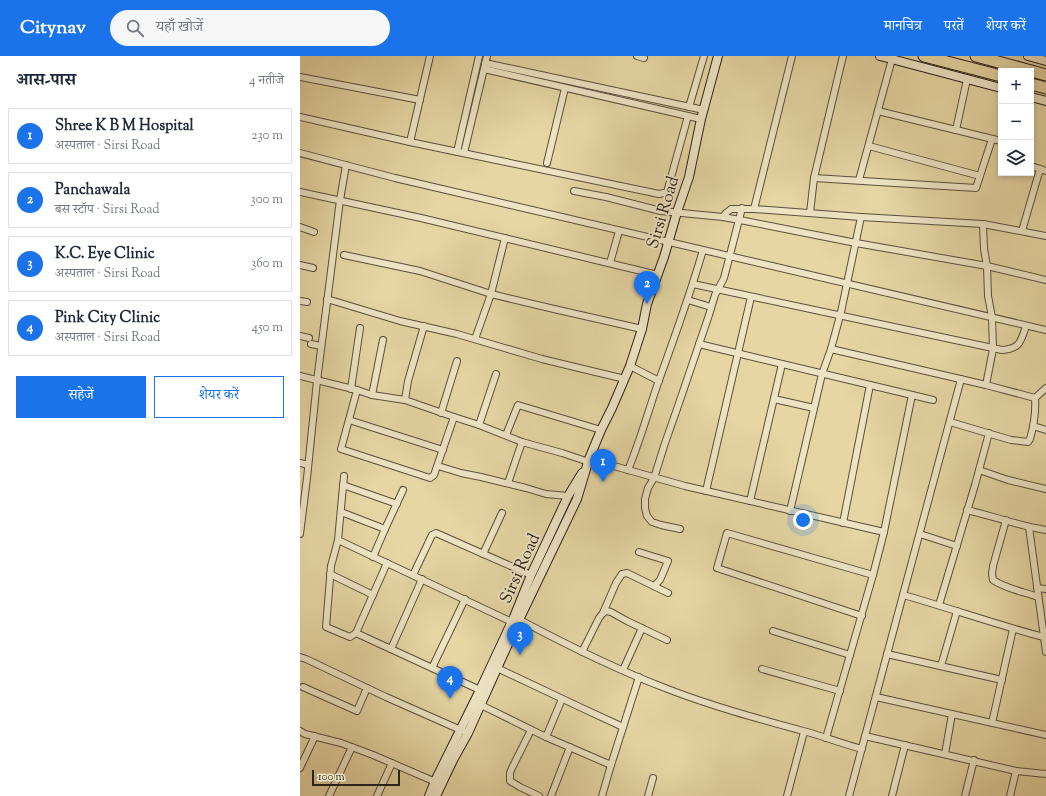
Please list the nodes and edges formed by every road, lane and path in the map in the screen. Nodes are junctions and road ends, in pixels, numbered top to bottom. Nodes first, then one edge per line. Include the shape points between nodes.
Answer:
1 (430, 56) edge
2 (479, 56) edge
3 (636, 56) edge
4 (704, 56) edge
5 (718, 56) edge
6 (792, 56) edge
7 (843, 56) edge
8 (880, 56) edge
9 (924, 56) edge
10 (976, 56) edge
11 (1028, 56) edge
12 (644, 58) dead end
13 (892, 59) junction
14 (1046, 61) edge
15 (486, 63) edge
16 (998, 75) edge
17 (1046, 75) edge
18 (300, 77) edge
19 (967, 79) junction
20 (1034, 85) edge
21 (998, 87) edge
22 (565, 88) junction
23 (1046, 88) edge
24 (1034, 98) edge
25 (420, 100) junction
26 (1046, 101) edge
27 (689, 107) junction
28 (704, 110) junction
29 (878, 111) junction
30 (688, 116) junction
31 (300, 117) edge
32 (701, 119) junction
33 (956, 130) junction
34 (992, 139) junction
35 (998, 140) edge
36 (410, 142) junction
37 (869, 146) junction
38 (300, 153) edge
39 (461, 153) junction
40 (546, 163) dead end
41 (346, 165) junction
42 (1043, 170) edge
43 (980, 176) junction
44 (814, 178) junction
45 (859, 180) junction
46 (574, 191) dead end
47 (300, 192) edge
48 (340, 200) junction
49 (742, 208) junction
50 (754, 209) junction
51 (677, 212) junction
52 (810, 213) junction
53 (723, 217) junction
54 (861, 217) junction
55 (740, 220) junction
56 (983, 224) junction
57 (300, 227) edge
58 (620, 231) junction
59 (1022, 231) junction
60 (314, 232) dead end
61 (1046, 236) edge
62 (504, 238) junction
63 (668, 242) junction
64 (856, 243) junction
65 (703, 250) junction
66 (344, 255) dead end
67 (729, 256) junction
68 (610, 263) junction
69 (300, 265) edge
70 (987, 266) junction
71 (313, 268) dead end
72 (658, 275) junction
73 (1046, 280) edge
74 (693, 284) junction
75 (847, 284) junction
76 (717, 290) junction
77 (491, 294) junction
78 (751, 297) junction
79 (327, 299) junction
80 (688, 300) junction
81 (300, 301) edge
82 (307, 302) dead end
83 (711, 307) junction
84 (840, 316) junction
85 (992, 317) junction
86 (424, 326) junction
87 (1026, 326) junction
88 (360, 328) dead end
89 (642, 329) junction
90 (1046, 330) edge
91 (300, 336) edge
92 (475, 339) junction
93 (383, 340) dead end
94 (698, 344) junction
95 (321, 346) junction
96 (832, 349) junction
97 (993, 349) junction
98 (738, 354) junction
99 (457, 361) dead end
100 (782, 364) junction
101 (630, 366) junction
102 (496, 374) dead end
103 (822, 374) junction
104 (300, 376) edge
105 (625, 379) junction
106 (961, 379) junction
107 (317, 381) junction
108 (659, 381) junction
109 (870, 385) junction
110 (986, 385) junction
111 (1046, 388) edge
112 (354, 389) junction
113 (372, 395) junction
114 (912, 395) junction
115 (1035, 398) junction
116 (774, 399) junction
117 (405, 400) junction
118 (933, 400) dead end
119 (814, 408) junction
120 (441, 413) junction
121 (454, 417) junction
122 (349, 420) junction
123 (950, 422) junction
124 (479, 425) junction
125 (1033, 426) junction
126 (601, 430) junction
127 (1046, 430) edge
128 (989, 433) junction
129 (506, 435) junction
130 (522, 442) junction
131 (443, 450) junction
132 (589, 461) junction
133 (300, 463) edge
134 (308, 465) junction
135 (438, 466) junction
136 (628, 470) junction
137 (979, 470) junction
138 (344, 476) dead end
139 (654, 478) junction
140 (508, 483) junction
141 (343, 485) junction
142 (1046, 489) edge
143 (403, 490) dead end
144 (706, 491) junction
145 (568, 496) junction
146 (750, 501) junction
147 (397, 504) junction
148 (302, 508) edge
149 (967, 510) junction
150 (790, 511) junction
151 (341, 512) junction
152 (502, 513) dead end
153 (1006, 520) junction
154 (843, 523) junction
155 (1029, 527) junction
156 (385, 529) junction
157 (680, 529) dead end
158 (1046, 530) edge
159 (884, 532) junction
160 (300, 534) edge
161 (920, 534) junction
162 (338, 540) junction
163 (956, 546) junction
164 (639, 552) dead end
165 (483, 554) junction
166 (373, 557) junction
167 (387, 563) junction
168 (330, 574) junction
169 (413, 575) junction
170 (531, 575) junction
171 (874, 576) junction
172 (422, 579) junction
173 (654, 586) junction
174 (1037, 588) junction
175 (1046, 589) edge
176 (668, 593) dead end
177 (373, 595) junction
178 (903, 595) junction
179 (1038, 597) junction
180 (465, 599) junction
181 (940, 605) junction
182 (957, 611) junction
183 (603, 613) junction
184 (862, 616) junction
185 (516, 622) junction
186 (642, 628) junction
187 (1013, 629) junction
188 (773, 631) dead end
189 (356, 633) junction
190 (1044, 637) junction
191 (666, 640) dead end
192 (391, 649) junction
193 (582, 652) junction
194 (1046, 652) edge
195 (887, 654) junction
196 (850, 655) junction
197 (300, 657) edge
198 (941, 666) junction
199 (432, 668) junction
200 (497, 668) junction
201 (762, 669) dead end
202 (623, 670) junction
203 (639, 677) junction
204 (1002, 680) junction
205 (303, 687) dead end
206 (367, 688) junction
207 (480, 690) junction
208 (840, 691) junction
209 (876, 697) junction
210 (562, 699) junction
211 (480, 705) junction
212 (952, 714) junction
213 (992, 723) junction
214 (623, 727) junction
215 (460, 730) junction
216 (531, 730) junction
217 (300, 731) edge
218 (804, 732) junction
219 (468, 733) junction
220 (1046, 734) edge
221 (314, 736) junction
222 (865, 736) junction
223 (546, 737) junction
224 (826, 738) junction
225 (905, 745) junction
226 (352, 747) junction
227 (570, 747) junction
228 (862, 750) junction
229 (945, 754) junction
230 (974, 760) junction
231 (392, 763) junction
232 (611, 765) junction
233 (300, 768) edge
234 (1016, 771) junction
235 (1046, 774) edge
236 (653, 778) dead end
237 (438, 783) junction
238 (329, 796) edge
239 (377, 796) edge
240 (436, 796) edge
241 (539, 796) edge
242 (551, 796) edge
243 (602, 796) edge
244 (648, 796) edge
245 (787, 796) edge
246 (849, 796) edge
247 (892, 796) edge
248 (965, 796) edge
249 (1010, 796) edge

1 - 25 street
2 - 39 street
3 - 12 street
4 - 27 street
5 - 28 main road, Sirsi Road
6 - 50 street
7 - 44 street
8 - 13 main road
9 - 16 highway
10 - 17 highway
11 - 14 main road
13 - 19 main road
13 - 29 street
15 - 22 street
15 - 27 street
15 - 39 street
18 - 25 street
19 - 21 main road
19 - 33 street
20 - 23 highway
22 - 30 street
22 - 40 street
24 - 26 main road
25 - 36 street
27 - 28 street
28 - 32 main road, Sirsi Road
29 - 33 street
29 - 37 street
30 - 32 street
30 - 39 street via 667,192 659,194
31 - 36 street
32 - 51 main road, Sirsi Road via 689,177
33 - 34 street
34 - 35 street
34 - 43 street
36 - 39 street
37 - 43 street
37 - 45 street
38 - 41 street
41 - 48 street
41 - 58 street
42 - 59 street
43 - 45 street via 976,188
44 - 45 street
44 - 52 street
46 - 51 street via 661,211
47 - 48 street
48 - 62 street
48 - 79 street
49 - 50 street
49 - 53 street via 731,209
49 - 55 street
50 - 52 street
51 - 53 street
51 - 63 main road, Sirsi Road
52 - 54 street
53 - 55 street
54 - 56 street
54 - 64 street
55 - 64 street
55 - 67 street
56 - 59 street
56 - 70 street
57 - 60 street
58 - 63 street
58 - 68 street
59 - 61 street
62 - 68 street
62 - 77 street
63 - 65 street
63 - 72 main road, Sirsi Road
64 - 70 street
64 - 75 street
65 - 67 street
65 - 74 street
66 - 77 street via 420,271
67 - 75 street
67 - 76 street via 724,278
68 - 72 street
69 - 71 street
70 - 73 street
70 - 85 street
72 - 89 main road, Sirsi Road via 647,304
74 - 76 street
74 - 80 street
75 - 84 street
75 - 85 street
76 - 78 street
76 - 83 street
77 - 89 street
77 - 92 street
78 - 84 street
78 - 98 street
79 - 86 street
79 - 95 street
80 - 83 street
80 - 108 street
81 - 82 street
83 - 94 street
84 - 96 street
84 - 97 street
85 - 87 street
85 - 97 street
86 - 92 street
86 - 117 street
87 - 90 street
87 - 97 street via 1022,338 1011,350
88 - 112 street
89 - 101 main road, Sirsi Road
91 - 95 street
92 - 105 street
93 - 113 street
94 - 98 street
94 - 139 street
95 - 107 street
96 - 103 street
96 - 106 street
97 - 110 street
98 - 100 street
98 - 144 street
99 - 120 street
100 - 103 street
100 - 116 street
101 - 105 main road, Sirsi Road
101 - 108 street
102 - 124 street
103 - 109 street
103 - 119 street
104 - 107 street
105 - 126 main road, Sirsi Road
106 - 110 street
106 - 123 street
107 - 112 street
107 - 134 street
108 - 136 street
109 - 114 street
109 - 154 street
110 - 115 street
111 - 115 street
112 - 113 street
112 - 122 street
113 - 117 street
114 - 118 street
114 - 159 street
115 - 125 street
116 - 119 street
116 - 146 street
117 - 120 street
119 - 150 street
120 - 121 street
121 - 124 street
121 - 131 street
122 - 131 street
122 - 135 street via 341,449 430,478
123 - 128 street
123 - 161 street
124 - 129 street
125 - 127 street
125 - 128 street via 1028,442
126 - 129 street via 518,405
126 - 132 main road, Sirsi Road
128 - 137 street
129 - 130 street
130 - 132 street
130 - 140 street
131 - 135 street
132 - 136 street
132 - 145 main road, Sirsi Road
132 - 185 main road, Sirsi Road via 577,499
133 - 134 street
134 - 148 street
135 - 140 street
136 - 139 street
137 - 142 street
137 - 149 street
138 - 141 street
139 - 144 street
139 - 157 street via 648,488 645,508 647,516 652,522
140 - 145 street via 546,494
141 - 147 street
141 - 151 street
143 - 147 street
144 - 146 street
145 - 170 main road, Sirsi Road
146 - 150 street
147 - 156 street
148 - 160 street
149 - 153 street
149 - 163 street
150 - 154 street
151 - 156 street
151 - 162 street
152 - 165 street
153 - 155 street
153 - 179 street via 993,566 993,580
154 - 159 street
155 - 158 street
155 - 174 street
156 - 166 street
159 - 171 street
161 - 163 street
161 - 178 street
162 - 166 street
162 - 168 street
163 - 181 street
164 - 173 street via 668,561 660,580
165 - 169 street via 436,533 432,535
165 - 170 street
166 - 167 street
167 - 169 street
167 - 177 street
168 - 177 street
168 - 189 street via 326,627 350,637
169 - 172 street
170 - 185 main road, Sirsi Road
171 - 184 street
171 - 184 street via 727,533 717,568
172 - 180 street
172 - 192 street
173 - 176 street
173 - 183 street via 627,573 622,574
174 - 175 street
174 - 179 street
177 - 189 street
178 - 181 street
178 - 195 street
179 - 190 street
180 - 185 street
180 - 199 street
181 - 182 street
182 - 187 street
182 - 198 street
183 - 186 street via 611,612
183 - 193 street
184 - 196 street
185 - 193 street
185 - 200 main road, Sirsi Road
185 - 207 main road, Sirsi Road
186 - 191 street
186 - 202 street
187 - 190 street
187 - 204 street
188 - 196 street
189 - 192 street
190 - 194 street
192 - 199 street
193 - 202 street
195 - 198 street
195 - 209 street
196 - 208 street
197 - 206 street
198 - 204 street
199 - 207 street
200 - 210 street
200 - 211 main road, Sirsi Road
201 - 208 street
202 - 203 street
203 - 214 street
203 - 218 street via 742,714
204 - 213 street
205 - 206 street via 357,711
206 - 215 street
207 - 215 main road, Sirsi Road
208 - 224 street
209 - 212 street
209 - 222 street
210 - 214 street
210 - 223 street
211 - 216 street
211 - 219 main road, Sirsi Road
212 - 213 street
212 - 229 street
213 - 220 street
214 - 232 street
215 - 219 street
215 - 237 main road, Sirsi Road
216 - 223 street
216 - 241 street via 512,768 510,781
217 - 221 street
218 - 224 street
218 - 245 street
219 - 237 main road, Sirsi Road
221 - 226 street
221 - 233 street
222 - 225 street
222 - 228 street
223 - 227 street
224 - 228 street
225 - 229 street
225 - 247 street
226 - 231 street
226 - 238 street
227 - 232 street
227 - 242 street
228 - 246 street
229 - 230 street
230 - 234 street
230 - 248 street
231 - 237 street
231 - 239 street
232 - 243 street
234 - 235 street
234 - 249 street
236 - 244 street
237 - 240 main road, Sirsi Road

